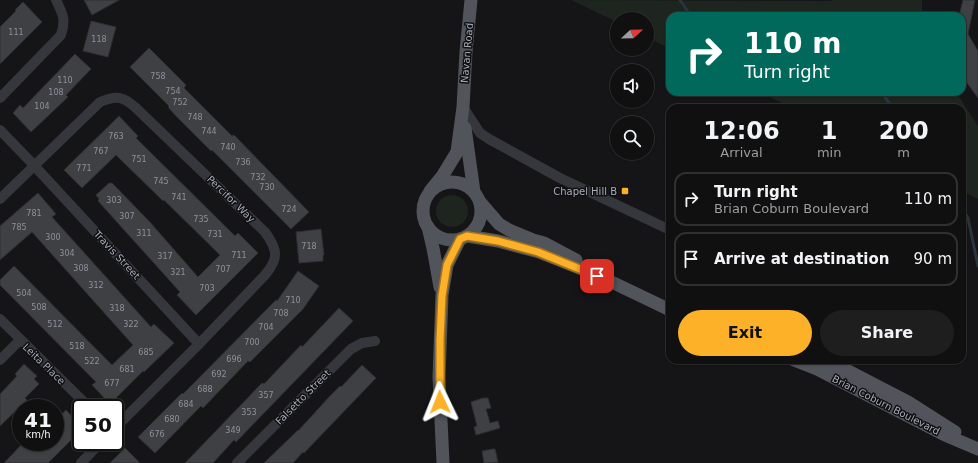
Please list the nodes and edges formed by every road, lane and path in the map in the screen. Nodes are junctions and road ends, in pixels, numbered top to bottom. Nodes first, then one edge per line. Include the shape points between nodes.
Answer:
1 (56, 0) edge
2 (471, 0) edge
3 (0, 98) edge
4 (463, 107) junction
5 (0, 130) edge
6 (34, 166) junction
7 (430, 191) junction
8 (477, 197) junction
9 (0, 198) edge
10 (428, 226) junction
11 (666, 228) edge
12 (463, 237) junction
13 (597, 276) junction
14 (635, 293) junction
15 (442, 296) junction
16 (666, 302) edge
17 (666, 308) edge
18 (0, 319) edge
19 (20, 340) junction
20 (375, 341) dead end
21 (199, 344) junction
22 (0, 360) edge
23 (835, 364) edge
24 (819, 365) edge
25 (81, 399) edge
26 (124, 419) edge
27 (978, 449) edge
28 (92, 451) edge
29 (80, 463) edge
30 (237, 463) edge
31 (443, 463) edge

1 - 3 street via 63,14 64,26 61,35
2 - 4 main road, Navan Road
4 - 7 main road, Navan Road via 457,152
4 - 8 main road, Navan Road
4 - 11 street via 480,133 560,178
5 - 6 street, Travis Street
6 - 9 street, Percifor Way
6 - 21 street, Travis Street
6 - 21 street, Percifor Way via 100,102 120,97 136,108 265,232 276,250 272,267
7 - 8 main road via 444,183 452,182 464,185
7 - 10 main road via 424,205 424,220
8 - 12 main road via 481,211 479,220 475,228
8 - 13 main road via 499,224 558,249
10 - 12 main road via 432,232 445,239
10 - 15 main road
12 - 13 main road via 498,241 538,252
12 - 15 main road via 447,265
13 - 14 main road
14 - 16 main road
14 - 17 main road
15 - 31 main road via 439,377
18 - 19 street, Leita Place
19 - 22 street
19 - 25 street, Leita Place
20 - 30 street, Falsetto Street via 362,343 351,349
21 - 26 street, Percifor Way
23 - 27 main road, Brian Coburn Boulevard via 908,402
24 - 27 main road, Brian Coburn Boulevard via 945,435
28 - 29 street

